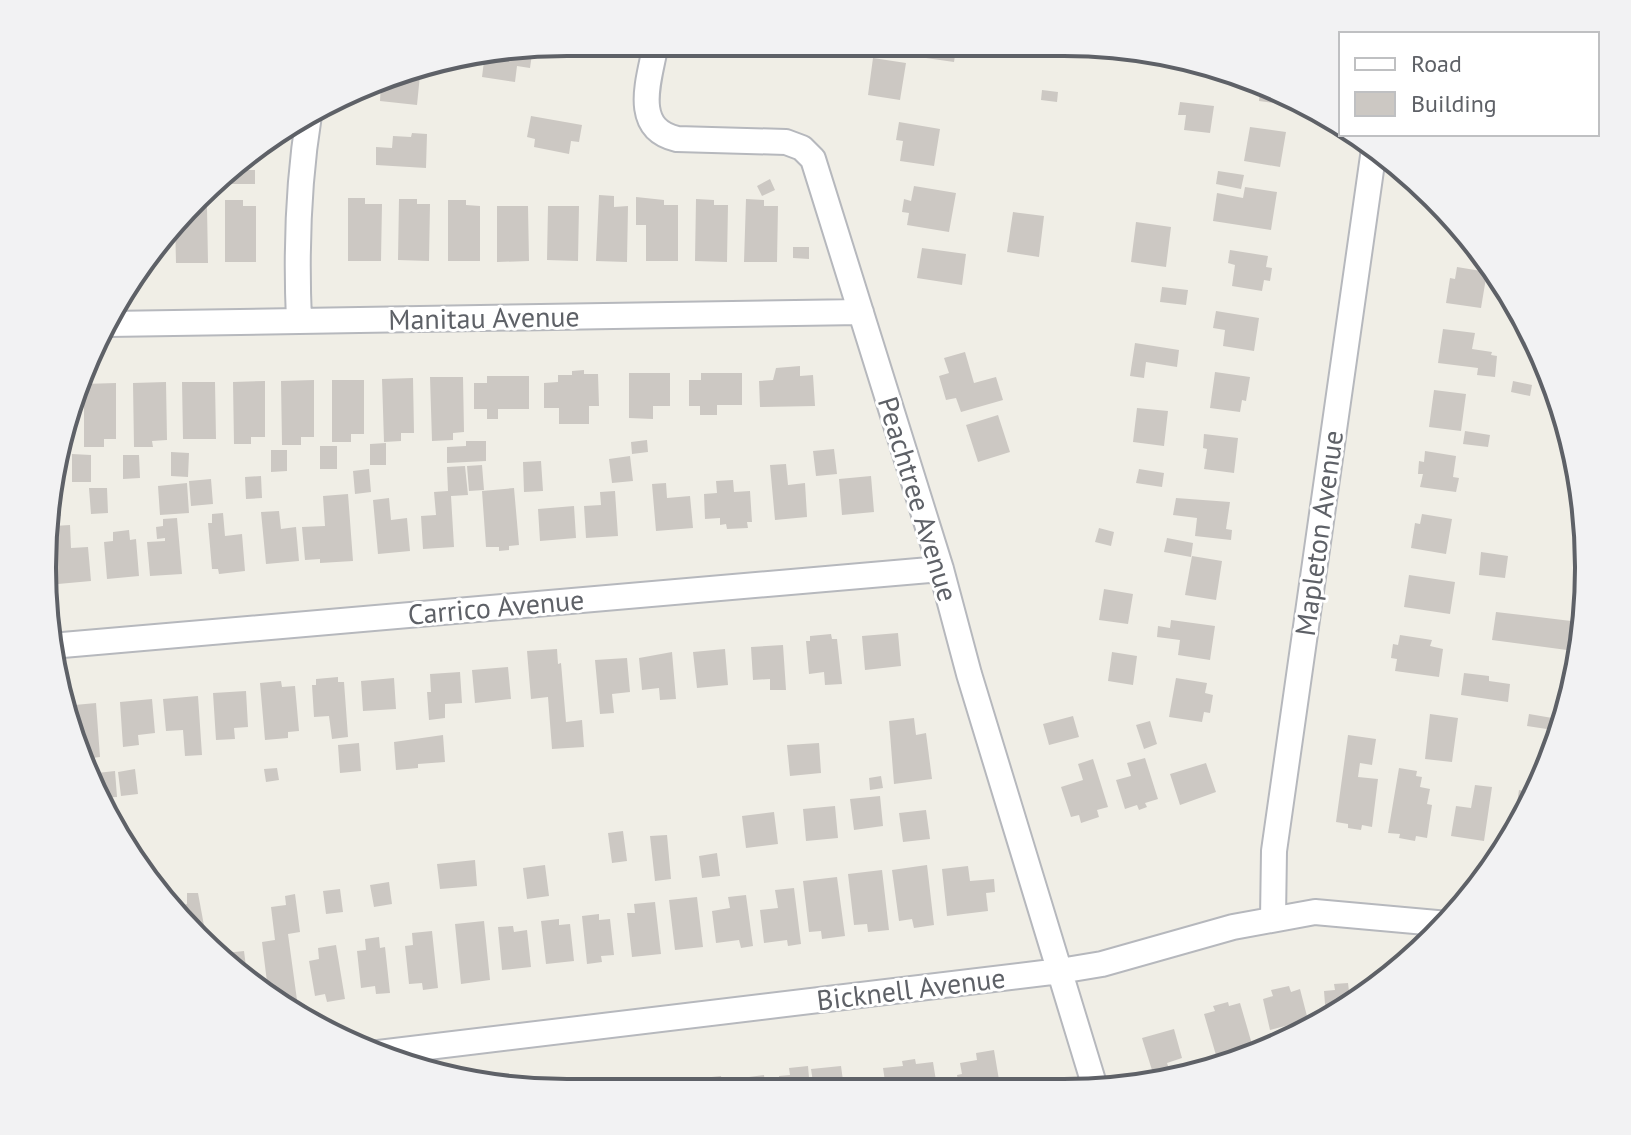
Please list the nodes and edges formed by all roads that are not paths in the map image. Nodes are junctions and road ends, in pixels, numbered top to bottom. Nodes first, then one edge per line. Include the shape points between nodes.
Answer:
1 (654, 56) edge
2 (307, 128) edge
3 (1372, 160) edge
4 (861, 312) junction
5 (299, 321) junction
6 (118, 324) edge
7 (941, 569) junction
8 (62, 645) edge
9 (1273, 918) junction
10 (1431, 922) edge
11 (1060, 971) junction
12 (399, 1050) edge
13 (1092, 1078) edge

1 - 4 street, Peachtree Avenue via 648,118 666,137 786,142 813,159
2 - 5 street via 301,182
3 - 9 street, Mapleton Avenue via 1274,851
4 - 5 street, Manitau Avenue
4 - 7 street, Peachtree Avenue
5 - 6 street, Manitau Avenue
7 - 8 street, Carrico Avenue
7 - 11 street, Peachtree Avenue
9 - 10 street, Bicknell Avenue via 1315,912
9 - 11 street, Bicknell Avenue
11 - 12 street, Bicknell Avenue
11 - 13 street, Peachtree Avenue

